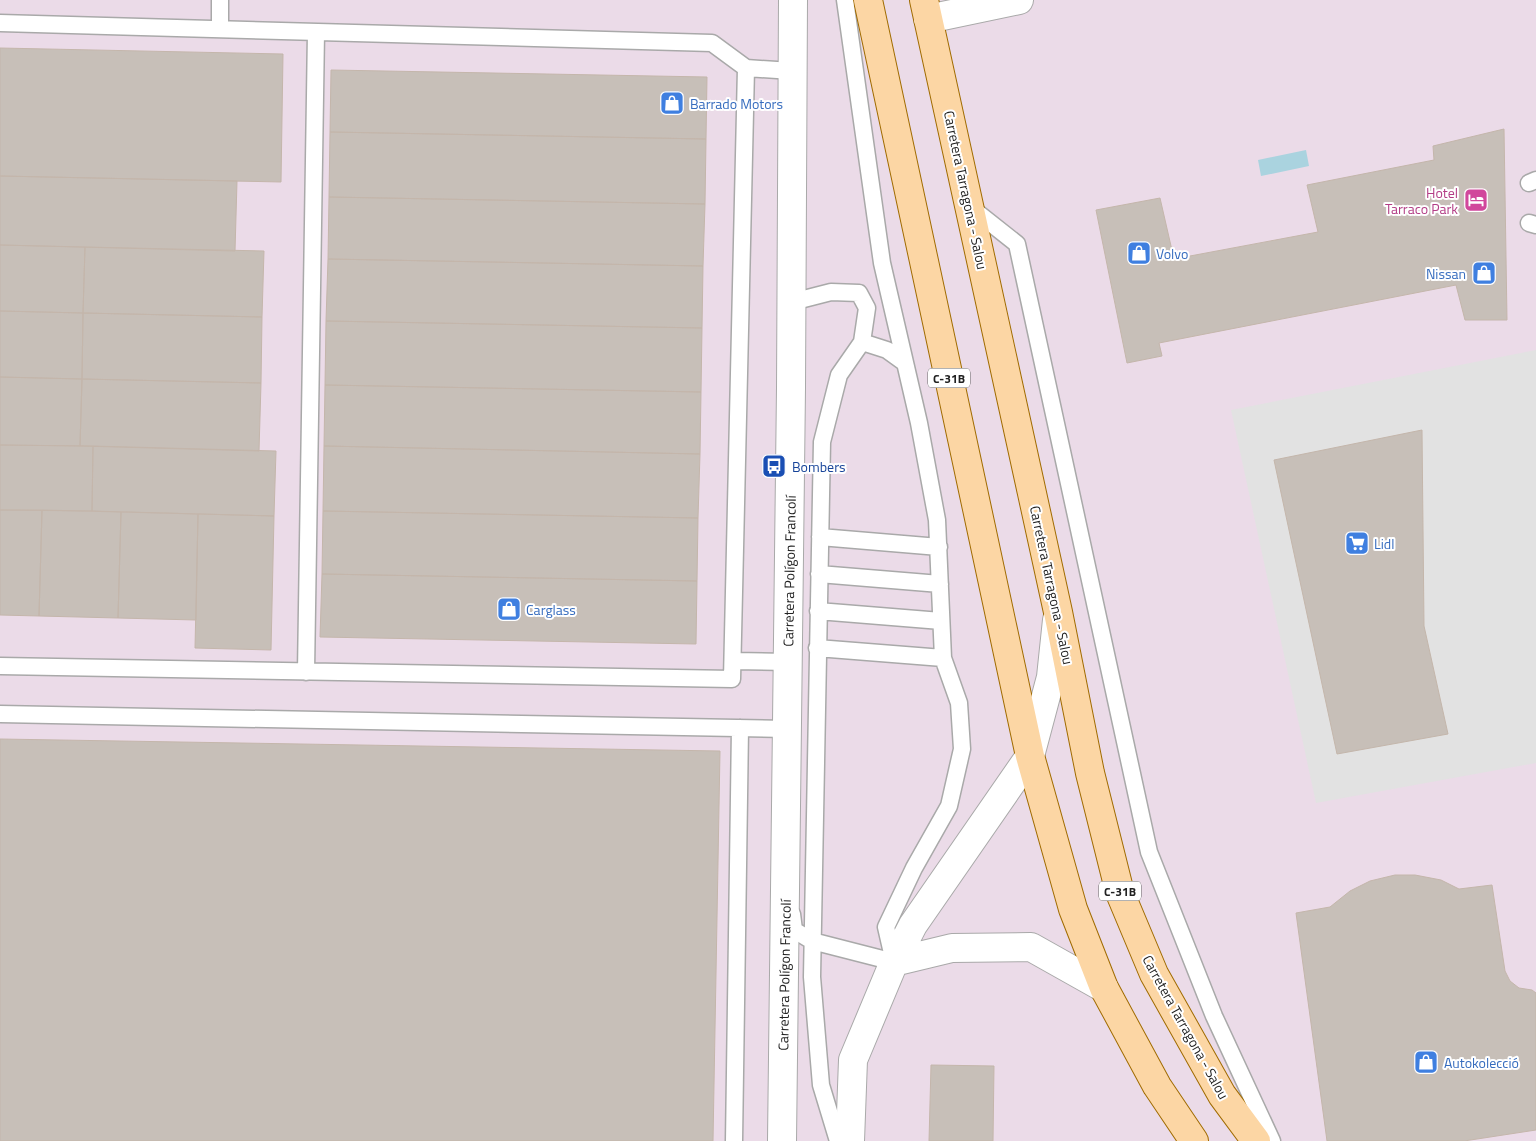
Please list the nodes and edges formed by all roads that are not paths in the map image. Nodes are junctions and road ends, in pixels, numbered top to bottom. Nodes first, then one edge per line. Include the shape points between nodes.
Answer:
1 (220, 0) edge
2 (793, 0) edge
3 (845, 0) edge
4 (868, 0) edge
5 (1019, 0) edge
6 (961, 6) edge
7 (926, 10) edge
8 (0, 23) edge
9 (220, 30) junction
10 (316, 32) junction
11 (746, 68) junction
12 (792, 71) junction
13 (969, 206) junction
14 (792, 302) junction
15 (862, 342) junction
16 (905, 363) junction
17 (820, 537) junction
18 (939, 547) junction
19 (819, 574) junction
20 (940, 584) junction
21 (818, 611) junction
22 (1058, 612) junction
23 (942, 621) junction
24 (818, 648) junction
25 (943, 658) junction
26 (732, 661) junction
27 (788, 662) junction
28 (0, 666) edge
29 (306, 672) junction
30 (0, 714) edge
31 (740, 728) junction
32 (787, 728) junction
33 (1030, 756) junction
34 (785, 872) junction
35 (812, 941) junction
36 (894, 962) junction
37 (1104, 988) junction
38 (734, 1141) edge
39 (782, 1141) edge
40 (838, 1141) edge
41 (850, 1141) edge
42 (1194, 1141) edge
43 (1256, 1141) edge
44 (1272, 1141) edge

1 - 9 lane
2 - 12 street, Carretera Polígon Francolí
3 - 16 lane via 882,263
4 - 33 main road, C-31B
5 - 6 street
6 - 7 street
7 - 13 main road, Carretera Tarragona - Salou / C-31B
8 - 9 lane
9 - 10 lane
10 - 11 lane via 712,43
10 - 29 lane
11 - 12 lane
11 - 26 lane
12 - 14 street, Carretera Polígon Francolí
13 - 22 main road, Carretera Tarragona - Salou / C-31B
13 - 44 lane via 1017,244 1149,852 1214,1016
14 - 15 lane via 831,292 859,293 867,308
14 - 27 street, Carretera Polígon Francolí
15 - 16 lane via 887,350
15 - 17 lane via 839,375 822,442
16 - 18 lane via 930,481
17 - 18 lane
17 - 19 lane
18 - 20 lane
19 - 20 lane
19 - 21 lane
20 - 23 lane
21 - 23 lane
21 - 24 lane
22 - 33 street via 1050,677
22 - 43 main road, Carretera Tarragona - Salou / C-31B via 1090,773 1120,892 1154,974 1222,1095
23 - 25 lane
24 - 25 lane
24 - 35 lane
25 - 36 lane via 959,703 962,749 949,806 886,927
26 - 27 lane
26 - 29 lane via 732,679
27 - 32 street, Carretera Polígon Francolí
28 - 29 lane
30 - 31 lane
31 - 32 lane
31 - 38 lane
32 - 34 street, Carretera Polígon Francolí
33 - 36 street via 913,925
33 - 37 main road, C-31B via 1073,909
34 - 35 lane via 794,930
34 - 39 street, Carretera Polígon Francolí
35 - 36 lane
35 - 40 lane via 821,1084
36 - 37 street via 952,948 1031,947
36 - 41 street via 853,1060
37 - 42 main road, C-31B via 1157,1086

